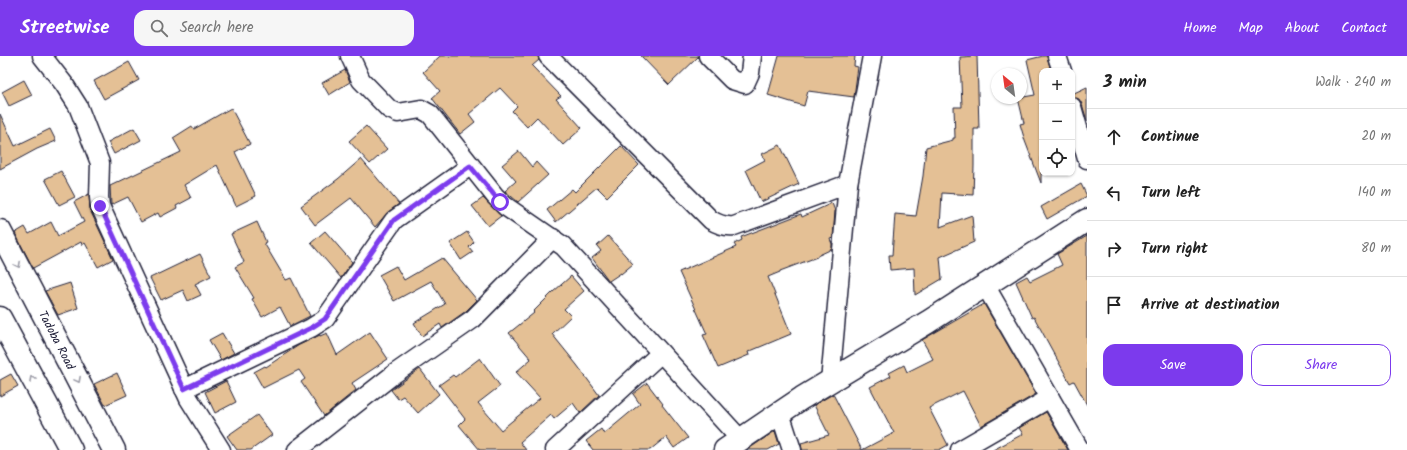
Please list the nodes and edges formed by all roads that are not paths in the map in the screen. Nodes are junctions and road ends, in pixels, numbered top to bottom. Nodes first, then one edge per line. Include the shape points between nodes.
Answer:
1 (42, 56) edge
2 (350, 56) edge
3 (548, 56) edge
4 (708, 56) edge
5 (752, 56) edge
6 (872, 56) edge
7 (1057, 56) edge
8 (1061, 68) edge
9 (1075, 117) edge
10 (1087, 159) edge
11 (470, 166) junction
12 (848, 184) junction
13 (1087, 220) edge
14 (0, 231) edge
15 (553, 238) junction
16 (985, 285) junction
17 (0, 318) edge
18 (661, 353) junction
19 (830, 382) junction
20 (184, 389) junction
21 (1050, 398) junction
22 (780, 413) junction
23 (733, 445) edge
24 (71, 450) edge
25 (114, 450) edge
26 (221, 450) edge
27 (297, 450) edge
28 (554, 450) edge
29 (792, 450) edge
30 (960, 450) edge
31 (1080, 450) edge

1 - 20 street via 78,106 100,163 100,206
2 - 11 street via 361,80 389,109 398,114 421,109 430,114
3 - 12 street via 718,225 734,226
4 - 5 street via 732,80 745,84 750,73
6 - 12 street
7 - 8 street
9 - 10 street
11 - 15 street via 505,206
11 - 20 street via 394,220 325,319
12 - 19 street
13 - 16 street
14 -> 25 street, Tadoba Road
15 - 18 street
15 - 27 street via 472,319 394,374
16 - 19 street
16 - 21 street
24 -> 17 street
18 - 23 street
18 - 28 street
19 - 22 street
20 - 26 street
21 - 30 street
21 - 31 street
22 - 23 street
22 - 29 street

